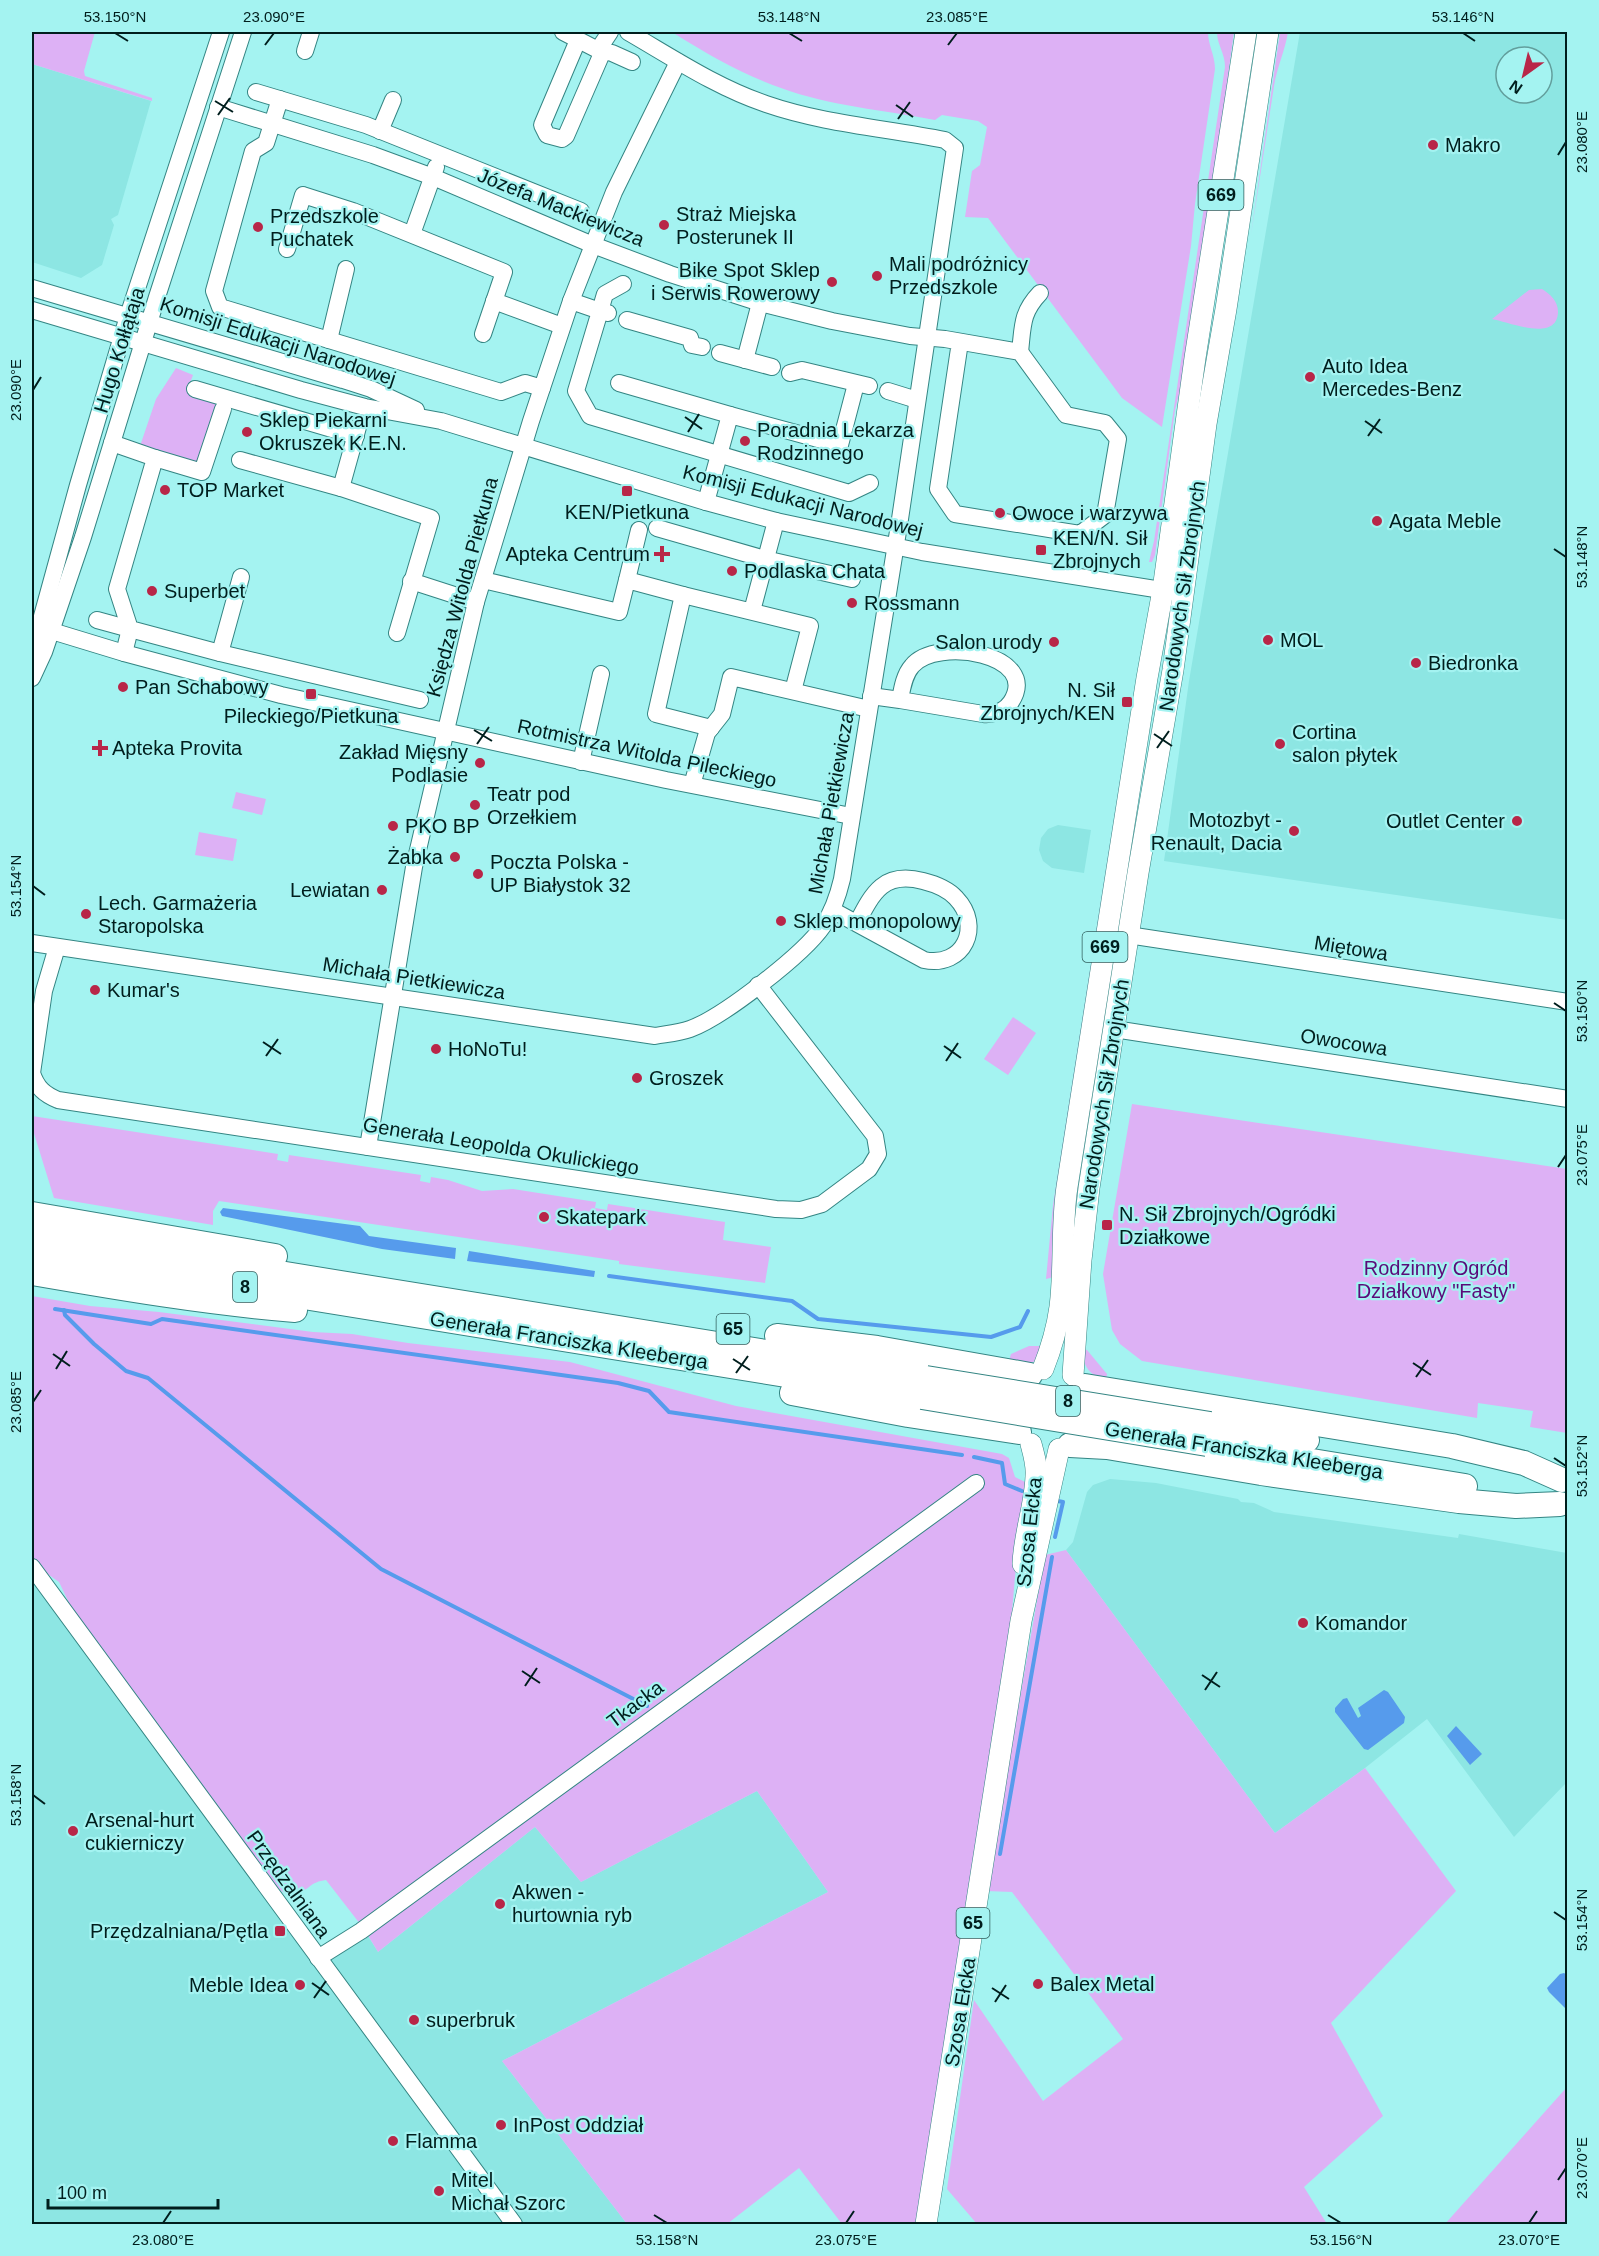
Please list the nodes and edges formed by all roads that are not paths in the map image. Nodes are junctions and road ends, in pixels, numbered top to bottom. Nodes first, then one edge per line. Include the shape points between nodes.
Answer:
1 (221, 32) edge
2 (243, 32) edge
3 (311, 32) edge
4 (563, 32) edge
5 (610, 32) edge
6 (628, 32) edge
7 (1246, 32) edge
8 (1268, 32) edge
9 (578, 40) junction
10 (305, 51) dead end
11 (601, 51) junction
12 (632, 62) dead end
13 (678, 62) junction
14 (256, 92) dead end
15 (280, 99) junction
16 (393, 100) dead end
17 (218, 107) junction
18 (273, 124) junction
19 (380, 131) junction
20 (441, 154) junction
21 (433, 177) junction
22 (581, 212) dead end
23 (412, 234) junction
24 (593, 245) junction
25 (287, 249) dead end
26 (346, 269) dead end
27 (623, 284) dead end
28 (32, 288) edge
29 (1040, 293) dead end
30 (494, 301) junction
31 (571, 301) junction
32 (760, 303) junction
33 (32, 310) edge
34 (604, 312) junction
35 (128, 316) junction
36 (627, 320) dead end
37 (150, 323) junction
38 (562, 326) junction
39 (483, 334) dead end
40 (122, 337) junction
41 (927, 338) junction
42 (329, 340) junction
43 (144, 342) junction
44 (960, 342) junction
45 (702, 347) dead end
46 (1020, 352) junction
47 (720, 353) dead end
48 (745, 360) junction
49 (772, 368) dead end
50 (790, 373) dead end
51 (619, 383) dead end
52 (542, 388) junction
53 (195, 389) dead end
54 (888, 391) dead end
55 (917, 400) junction
56 (223, 409) dead end
57 (730, 415) junction
58 (441, 421) junction
59 (112, 443) junction
60 (524, 446) junction
61 (718, 456) junction
62 (155, 458) junction
63 (240, 460) dead end
64 (870, 483) dead end
65 (341, 488) junction
66 (1175, 493) junction
67 (1197, 497) junction
68 (706, 502) junction
69 (776, 521) junction
70 (657, 528) dead end
71 (639, 530) dead end
72 (895, 547) junction
73 (765, 559) junction
74 (241, 577) dead end
75 (852, 579) dead end
76 (483, 580) junction
77 (627, 580) junction
78 (411, 581) junction
79 (1163, 590) junction
80 (1184, 594) junction
81 (683, 595) junction
82 (476, 602) junction
83 (752, 611) junction
84 (97, 620) dead end
85 (40, 628) edge
86 (130, 629) junction
87 (397, 633) dead end
88 (124, 653) junction
89 (220, 653) junction
90 (32, 662) edge
91 (286, 669) junction
92 (601, 674) dead end
93 (32, 678) edge
94 (1147, 678) junction
95 (1170, 683) junction
96 (793, 691) junction
97 (281, 695) junction
98 (420, 700) dead end
99 (900, 700) junction
100 (870, 702) junction
101 (711, 728) junction
102 (445, 731) junction
103 (581, 762) junction
104 (694, 778) dead end
105 (851, 816) junction
106 (832, 910) junction
107 (857, 923) junction
108 (1128, 935) junction
109 (32, 943) edge
110 (57, 947) junction
111 (758, 985) junction
112 (391, 996) junction
113 (1568, 1002) edge
114 (1114, 1029) junction
115 (1568, 1099) edge
116 (368, 1147) junction
117 (1067, 1187) junction
118 (1089, 1188) junction
119 (32, 1214) edge
120 (32, 1233) edge
121 (62, 1247) junction
122 (32, 1253) edge
123 (32, 1273) edge
124 (353, 1284) junction
125 (429, 1317) junction
126 (569, 1319) junction
127 (592, 1344) junction
128 (1036, 1372) junction
129 (1079, 1381) junction
130 (924, 1387) junction
131 (1209, 1434) junction
132 (1025, 1438) junction
133 (1064, 1447) junction
134 (1565, 1480) edge
135 (976, 1483) dead end
136 (1564, 1504) edge
137 (1032, 1538) junction
138 (32, 1567) edge
139 (318, 1958) junction
140 (514, 2224) edge
141 (927, 2224) edge

1 - 35 street, Hugo Kołłątaja
2 - 17 street, Hugo Kołłątaja
3 - 10 street
4 - 9 street
5 - 11 street
6 - 13 street
7 - 66 main road, Narodowych Sił Zbrojnych / 669
8 - 67 main road, Narodowych Sił Zbrojnych / 669
9 - 11 street
9 - 11 street via 542,125 557,147 566,136
11 - 12 street
13 - 24 street, Księdza Witolda Pietkuna via 630,157
13 - 41 street, Michała Pietkiewicza via 735,92 786,111 952,144 955,155
14 - 15 street
15 - 18 street
15 - 19 street
16 - 19 street
17 - 18 street, Józefa Mackiewicza
17 - 37 street, Hugo Kołłątaja
18 - 21 street, Józefa Mackiewicza
18 - 42 street via 266,143 253,151 214,291 220,307
19 - 20 street
20 - 21 street
20 - 22 street
21 - 23 street
21 - 24 street, Józefa Mackiewicza
23 - 25 street via 303,195
23 - 30 street via 504,272
24 - 31 street, Księdza Witolda Pietkuna
24 - 32 street, Józefa Mackiewicza
26 - 42 street
27 - 34 street via 605,294
28 - 35 street, Komisji Edukacji Narodowej
29 - 46 street via 1025,314
30 - 38 street
30 - 39 street
31 - 34 street
31 - 38 street, Księdza Witolda Pietkuna
32 - 41 street, Józefa Mackiewicza
32 - 48 street
33 - 40 street, Komisji Edukacji Narodowej
34 - 61 street via 576,391 590,416
35 - 37 street, Komisji Edukacji Narodowej
35 - 40 street, Hugo Kołłątaja
36 - 45 street via 690,338 692,345
37 - 43 street, Hugo Kołłątaja
37 - 58 street, Komisji Edukacji Narodowej via 372,389
38 - 52 street, Księdza Witolda Pietkuna
40 - 43 street, Komisji Edukacji Narodowej
40 - 85 street, Hugo Kołłątaja
41 - 44 street, Józefa Mackiewicza
41 - 55 street, Michała Pietkiewicza
42 - 52 street via 501,392 525,383
43 - 58 street, Komisji Edukacji Narodowej via 365,407
43 - 59 street, Hugo Kołłątaja
44 - 46 street, Józefa Mackiewicza
44 - 46 street via 938,489 955,514 1080,534 1105,515 1118,439 1105,423 1066,415
47 - 48 street
48 - 49 street
50 - 57 street via 802,370 863,385 840,445
51 - 57 street
52 - 60 street, Księdza Witolda Pietkuna
53 - 65 street via 357,432
54 - 55 street
55 - 72 street, Michała Pietkiewicza
56 - 62 street via 202,472
57 - 61 street
58 - 60 street, Komisji Edukacji Narodowej
59 - 62 street
59 - 85 street, Hugo Kołłątaja
60 - 68 street, Komisji Edukacji Narodowej
60 - 76 street, Księdza Witolda Pietkuna
61 - 64 street via 849,493
61 - 68 street
62 - 86 street via 117,589
63 - 65 street
65 - 78 street via 431,518
66 - 67 main road
66 - 79 main road, Narodowych Sił Zbrojnych / 669
67 - 80 main road, Narodowych Sił Zbrojnych / 669
68 - 69 street, Komisji Edukacji Narodowej
69 - 72 street, Komisji Edukacji Narodowej
69 - 73 street
70 - 73 street
71 - 77 street
72 - 79 street, Komisji Edukacji Narodowej
72 - 100 street, Michała Pietkiewicza
73 - 75 street
73 - 83 street
74 - 89 street
76 - 77 street via 619,612
76 - 82 street, Księdza Witolda Pietkuna
77 - 81 street
78 - 82 street
78 - 87 street
79 - 80 street, Komisji Edukacji Narodowej
79 - 94 main road, Narodowych Sił Zbrojnych / 669
80 - 95 main road, Narodowych Sił Zbrojnych / 669
81 - 83 street
81 - 101 street via 656,714
82 - 102 street, Księdza Witolda Pietkuna
83 - 96 street via 810,626
84 - 86 street
85 - 88 street, Rotmistrza Witolda Pileckiego
85 - 90 street, Hugo Kołłątaja
85 - 93 street, Hugo Kołłątaja
86 - 88 street
86 - 89 street
88 - 97 street, Rotmistrza Witolda Pileckiego
89 - 91 street
91 - 97 street
91 - 98 street
92 - 103 street
94 - 95 main road
94 - 117 main road, Narodowych Sił Zbrojnych / 669
95 - 108 main road, Narodowych Sił Zbrojnych / 669
96 - 100 street
96 - 101 street via 730,676 722,714
97 - 102 street, Rotmistrza Witolda Pileckiego
99 - 99 street via 912,665 921,657 940,651 993,657 1012,671 1016,683 1010,704 995,713
99 - 100 street
100 - 105 street, Michała Pietkiewicza
101 - 104 street
102 - 103 street, Rotmistrza Witolda Pileckiego
102 - 112 street, Księdza Witolda Pietkuna via 414,867
103 - 105 street, Rotmistrza Witolda Pileckiego
105 - 106 street, Michała Pietkiewicza via 842,879
106 - 107 street
106 - 111 street, Michała Pietkiewicza via 804,948
107 - 107 street via 933,962 958,953 969,934 957,898 935,884 915,879 900,878 879,887
108 - 113 street, Miętowa
108 - 114 main road, Narodowych Sił Zbrojnych / 669
109 - 110 street, Michała Pietkiewicza
110 - 112 street, Michała Pietkiewicza
110 - 116 street, Generała Leopolda Okulickiego via 44,991 32,1073 45,1094 58,1100
111 - 112 street, Michała Pietkiewicza via 691,1029 654,1036
111 - 116 street, Generała Leopolda Okulickiego via 875,1136 878,1154 869,1169 822,1204 801,1210 776,1209
112 - 116 street, Księdza Witolda Pietkuna
114 - 115 street, Owocowa
114 - 118 main road, Narodowych Sił Zbrojnych / 669
117 - 118 main road
117 - 128 main road, Narodowych Sił Zbrojnych / 669 via 1054,1342
118 - 129 main road, Narodowych Sił Zbrojnych / 669 via 1081,1260
119 - 124 highway via 266,1253
120 - 121 highway, Generała Franciszka Kleeberga / 8
121 - 122 highway, Generała Franciszka Kleeberga / 8
121 - 124 highway, Generała Franciszka Kleeberga / 8
121 - 125 highway, Generała Franciszka Kleeberga / 8
123 - 125 highway via 258,1307 381,1318
124 - 126 highway, Generała Franciszka Kleeberga / 8
125 - 127 highway, Generała Franciszka Kleeberga / 8
126 - 128 highway, 65 via 611,1318 714,1326
126 - 130 highway, Generała Franciszka Kleeberga / 8
127 - 130 highway, Generała Franciszka Kleeberga / 8
127 - 132 highway via 717,1381
128 - 129 main road, 65 via 1064,1370
128 - 132 main road, 65 via 1020,1383 1011,1408 1013,1421
129 - 133 main road, 65 via 1091,1399 1092,1412 1081,1437
129 - 134 highway via 1452,1446 1524,1463
130 - 131 highway, Generała Franciszka Kleeberga / 8, bridge
131 - 134 highway, Generała Franciszka Kleeberga / 8
131 - 136 highway, Generała Franciszka Kleeberga / 8
132 - 133 main road via 1045,1449
132 - 137 main road, Szosa Ełcka / 65 via 1036,1466
133 - 136 highway via 1107,1447 1459,1502
133 - 137 main road, Szosa Ełcka / 65
135 - 139 street, Tkacka via 361,1931
137 - 141 main road, Szosa Ełcka / 65
138 - 139 street, Przędzalniana
139 - 140 street, Przędzalniana

